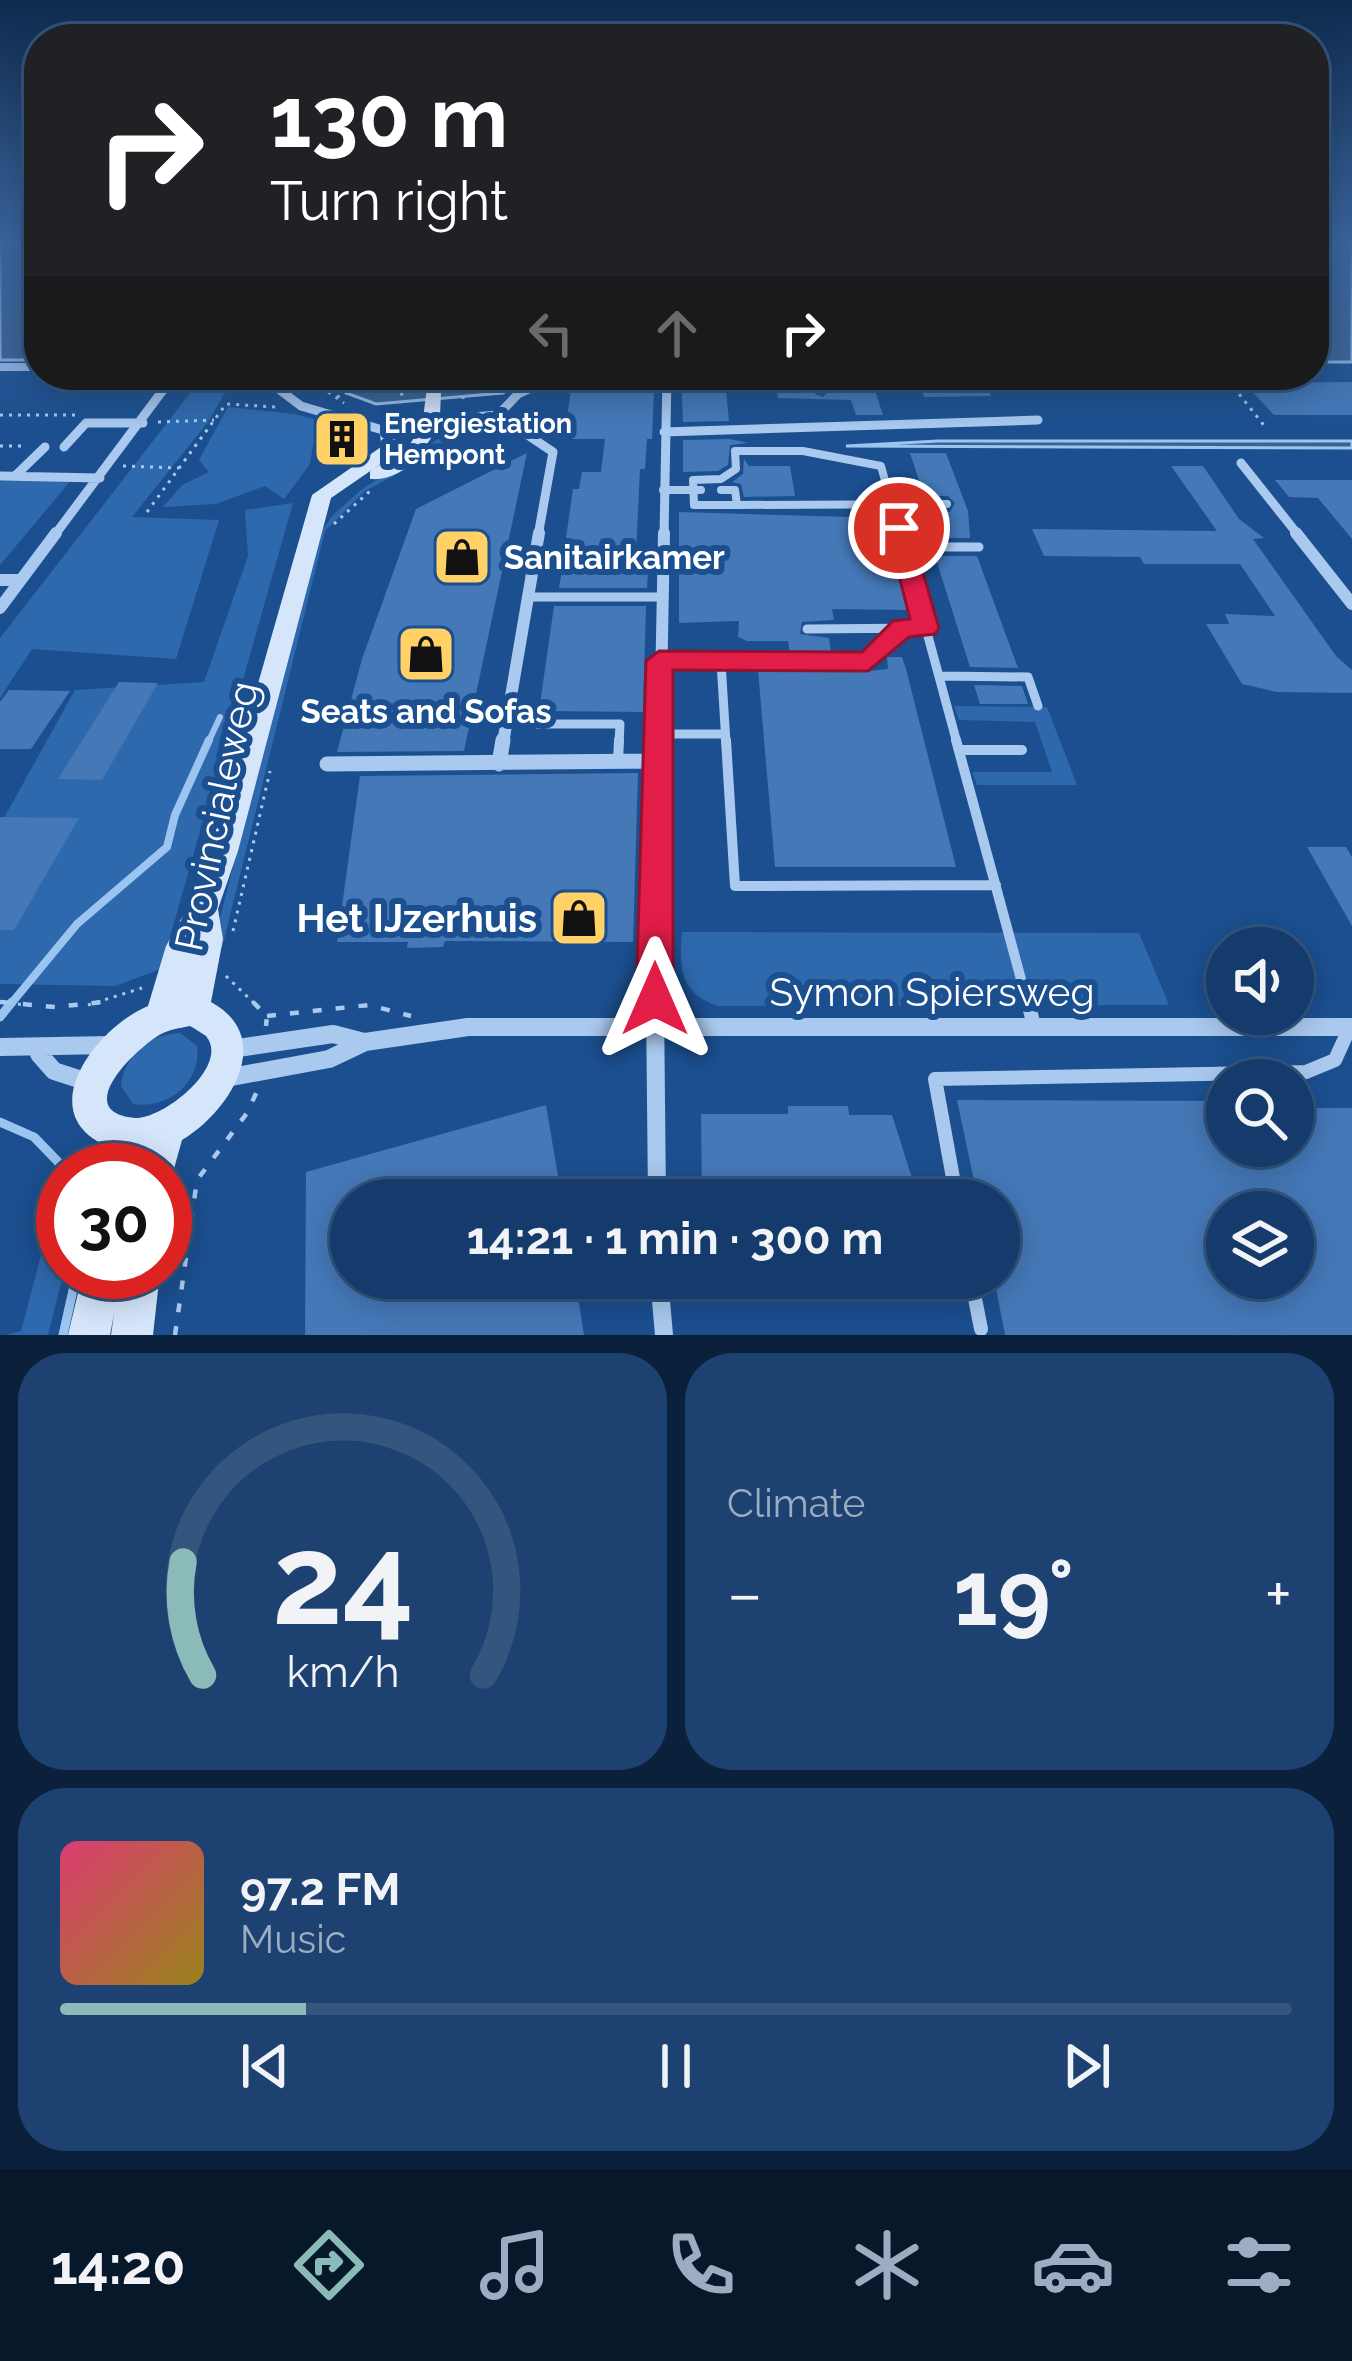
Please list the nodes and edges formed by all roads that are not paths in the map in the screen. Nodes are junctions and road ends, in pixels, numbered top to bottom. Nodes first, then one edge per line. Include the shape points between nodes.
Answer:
1 (164, 390) edge
2 (279, 390) edge
3 (527, 390) edge
4 (666, 390) edge
5 (433, 392) dead end
6 (498, 415) junction
7 (435, 420) junction
8 (1038, 420) dead end
9 (143, 423) junction
10 (365, 423) junction
11 (386, 431) junction
12 (664, 432) junction
13 (44, 447) dead end
14 (64, 447) dead end
15 (347, 447) dead end
16 (1241, 463) dead end
17 (0, 476) edge
18 (15, 476) junction
19 (100, 478) junction
20 (663, 485) junction
21 (695, 487) junction
22 (721, 490) dead end
23 (892, 504) junction
24 (947, 504) dead end
25 (736, 505) junction
26 (321, 528) junction
27 (904, 547) junction
28 (979, 547) dead end
29 (533, 562) junction
30 (662, 563) junction
31 (0, 580) edge
32 (21, 580) junction
33 (527, 597) junction
34 (661, 597) junction
35 (1351, 601) edge
36 (0, 608) edge
37 (903, 628) junction
38 (926, 628) junction
39 (807, 629) dead end
40 (659, 661) junction
41 (721, 662) junction
42 (939, 676) junction
43 (1038, 706) dead end
44 (537, 724) dead end
45 (658, 734) junction
46 (725, 734) junction
47 (959, 750) junction
48 (1022, 750) dead end
49 (657, 761) junction
50 (618, 762) junction
51 (327, 764) dead end
52 (499, 764) junction
53 (996, 885) junction
54 (178, 1011) junction
55 (654, 1024) junction
56 (1034, 1026) junction
57 (1351, 1027) edge
58 (365, 1042) junction
59 (114, 1046) junction
60 (0, 1047) edge
61 (38, 1054) junction
62 (223, 1064) junction
63 (94, 1084) junction
64 (135, 1143) edge
65 (142, 1143) edge
66 (658, 1179) edge
67 (953, 1179) edge
68 (97, 1299) edge
69 (136, 1299) edge
70 (661, 1299) edge
71 (975, 1299) edge
72 (981, 1329) dead end
73 (89, 1335) edge
74 (131, 1335) edge
75 (664, 1335) edge

1 - 9 street
2 - 10 street via 301,406
3 - 6 street
4 - 12 street
5 - 7 main road
6 - 7 street
6 - 29 street via 553,452
7 - 11 main road
7 - 26 main road via 413,452 340,499
8 - 12 street
9 - 14 street via 86,423
9 - 19 street
10 - 11 street
10 - 15 lane
11 - 26 main road, Provincialeweg via 389,450 322,495
12 - 20 street
13 - 18 street
16 - 35 street
17 - 18 street
18 - 19 street
19 - 32 street
20 - 21 lane
20 - 30 street
21 - 23 lane via 736,469 735,451 803,451 880,466
21 - 25 lane via 694,505
22 - 25 lane via 735,490
23 - 24 lane
23 - 25 lane
23 - 27 lane
26 - 54 main road, Provincialeweg via 203,909 182,946 206,972
27 - 28 lane
27 - 38 lane
29 - 30 lane
29 - 33 street
30 - 34 street
31 - 32 street
32 - 36 street
33 - 34 lane
33 - 52 street
34 - 40 street
37 - 38 lane
37 - 39 lane
37 - 41 lane via 868,662
38 - 42 lane
40 - 41 lane
40 - 45 street
41 - 46 lane
42 - 43 lane via 1028,677
42 - 47 lane
44 - 50 lane via 620,724
45 - 46 lane
45 - 49 street
46 - 53 lane via 735,886
47 - 48 lane
47 - 53 lane
49 - 50 street
49 - 55 street
50 - 52 street
51 - 52 street
53 - 56 lane
54 - 59 main road
54 - 62 main road via 218,1022
55 - 56 street, Symon Spiersweg
55 - 58 street, Symon Spiersweg via 440,1030
55 - 66 street
56 - 57 street, Symon Spiersweg
57 - 67 lane via 1335,1060 1306,1072 935,1079
58 - 62 street, Symon Spiersweg via 329,1059 262,1071
58 - 62 street, Symon Spiersweg via 333,1034 265,1043
59 - 61 street
59 - 63 main road
60 - 61 street
61 - 63 street via 54,1071
62 - 65 main road via 197,1109
63 - 64 main road via 103,1125
68 - 73 main road
69 - 74 main road
70 - 75 street
71 - 72 lane

